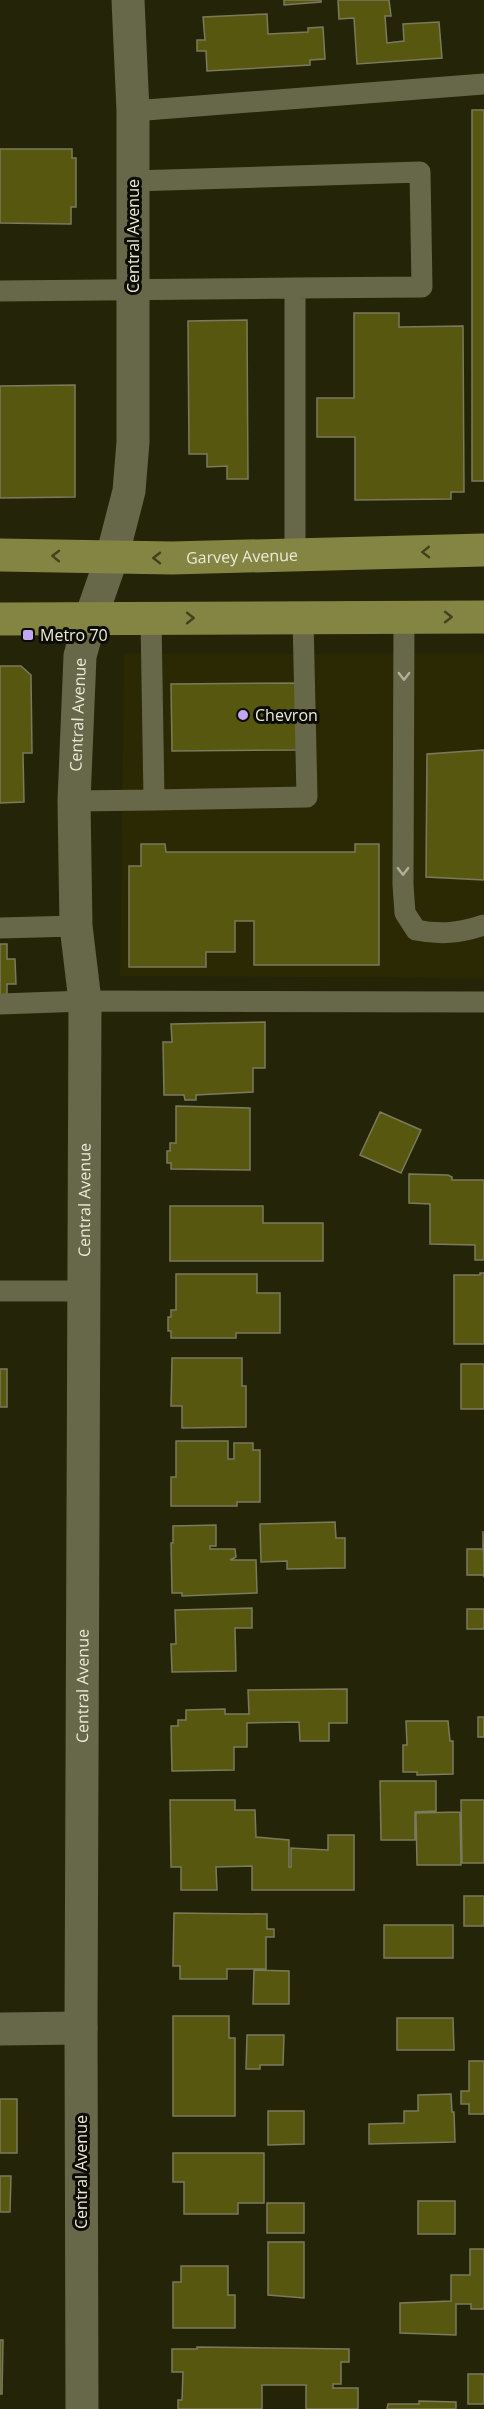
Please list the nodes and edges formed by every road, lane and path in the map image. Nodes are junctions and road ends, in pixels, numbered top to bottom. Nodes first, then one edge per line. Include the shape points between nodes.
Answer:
1 (128, 0) edge
2 (484, 84) edge
3 (133, 111) junction
4 (133, 181) junction
5 (295, 288) junction
6 (133, 290) junction
7 (0, 291) edge
8 (484, 550) edge
9 (0, 555) edge
10 (295, 555) junction
11 (112, 557) junction
12 (404, 617) junction
13 (484, 617) edge
14 (303, 618) junction
15 (0, 619) edge
16 (152, 619) junction
17 (90, 620) junction
18 (154, 800) junction
19 (74, 801) junction
20 (484, 925) edge
21 (76, 926) junction
22 (0, 928) edge
23 (85, 1001) junction
24 (484, 1002) edge
25 (0, 1004) edge
26 (0, 1291) edge
27 (85, 1291) junction
28 (81, 2028) junction
29 (0, 2029) edge
30 (82, 2409) edge

1 - 3 street, Central Avenue
2 - 3 lane
3 - 4 street, Central Avenue
4 - 5 lane via 420,172 422,287
4 - 6 street, Central Avenue
5 - 6 lane
5 - 10 lane
6 - 7 lane
6 - 11 street, Central Avenue via 133,442 129,491
8 -> 10 main road, Garvey Avenue
11 -> 9 main road, Garvey Avenue
10 -> 11 main road, Garvey Avenue
11 - 17 street, Central Avenue
12 -> 13 main road
12 - 14 main road
12 -> 20 lane via 405,913 416,930 435,934 463,933
16 -> 14 main road
14 - 18 lane via 307,797
15 - 17 main road
16 - 17 main road
16 - 18 lane
17 - 19 street, Central Avenue via 80,656
18 - 19 lane
19 - 21 street, Central Avenue
21 - 22 lane
21 - 23 street, Central Avenue
23 - 24 lane
23 - 25 lane
23 - 27 street, Central Avenue
26 - 27 lane
27 - 28 street, Central Avenue
28 - 29 street
28 - 30 street, Central Avenue

